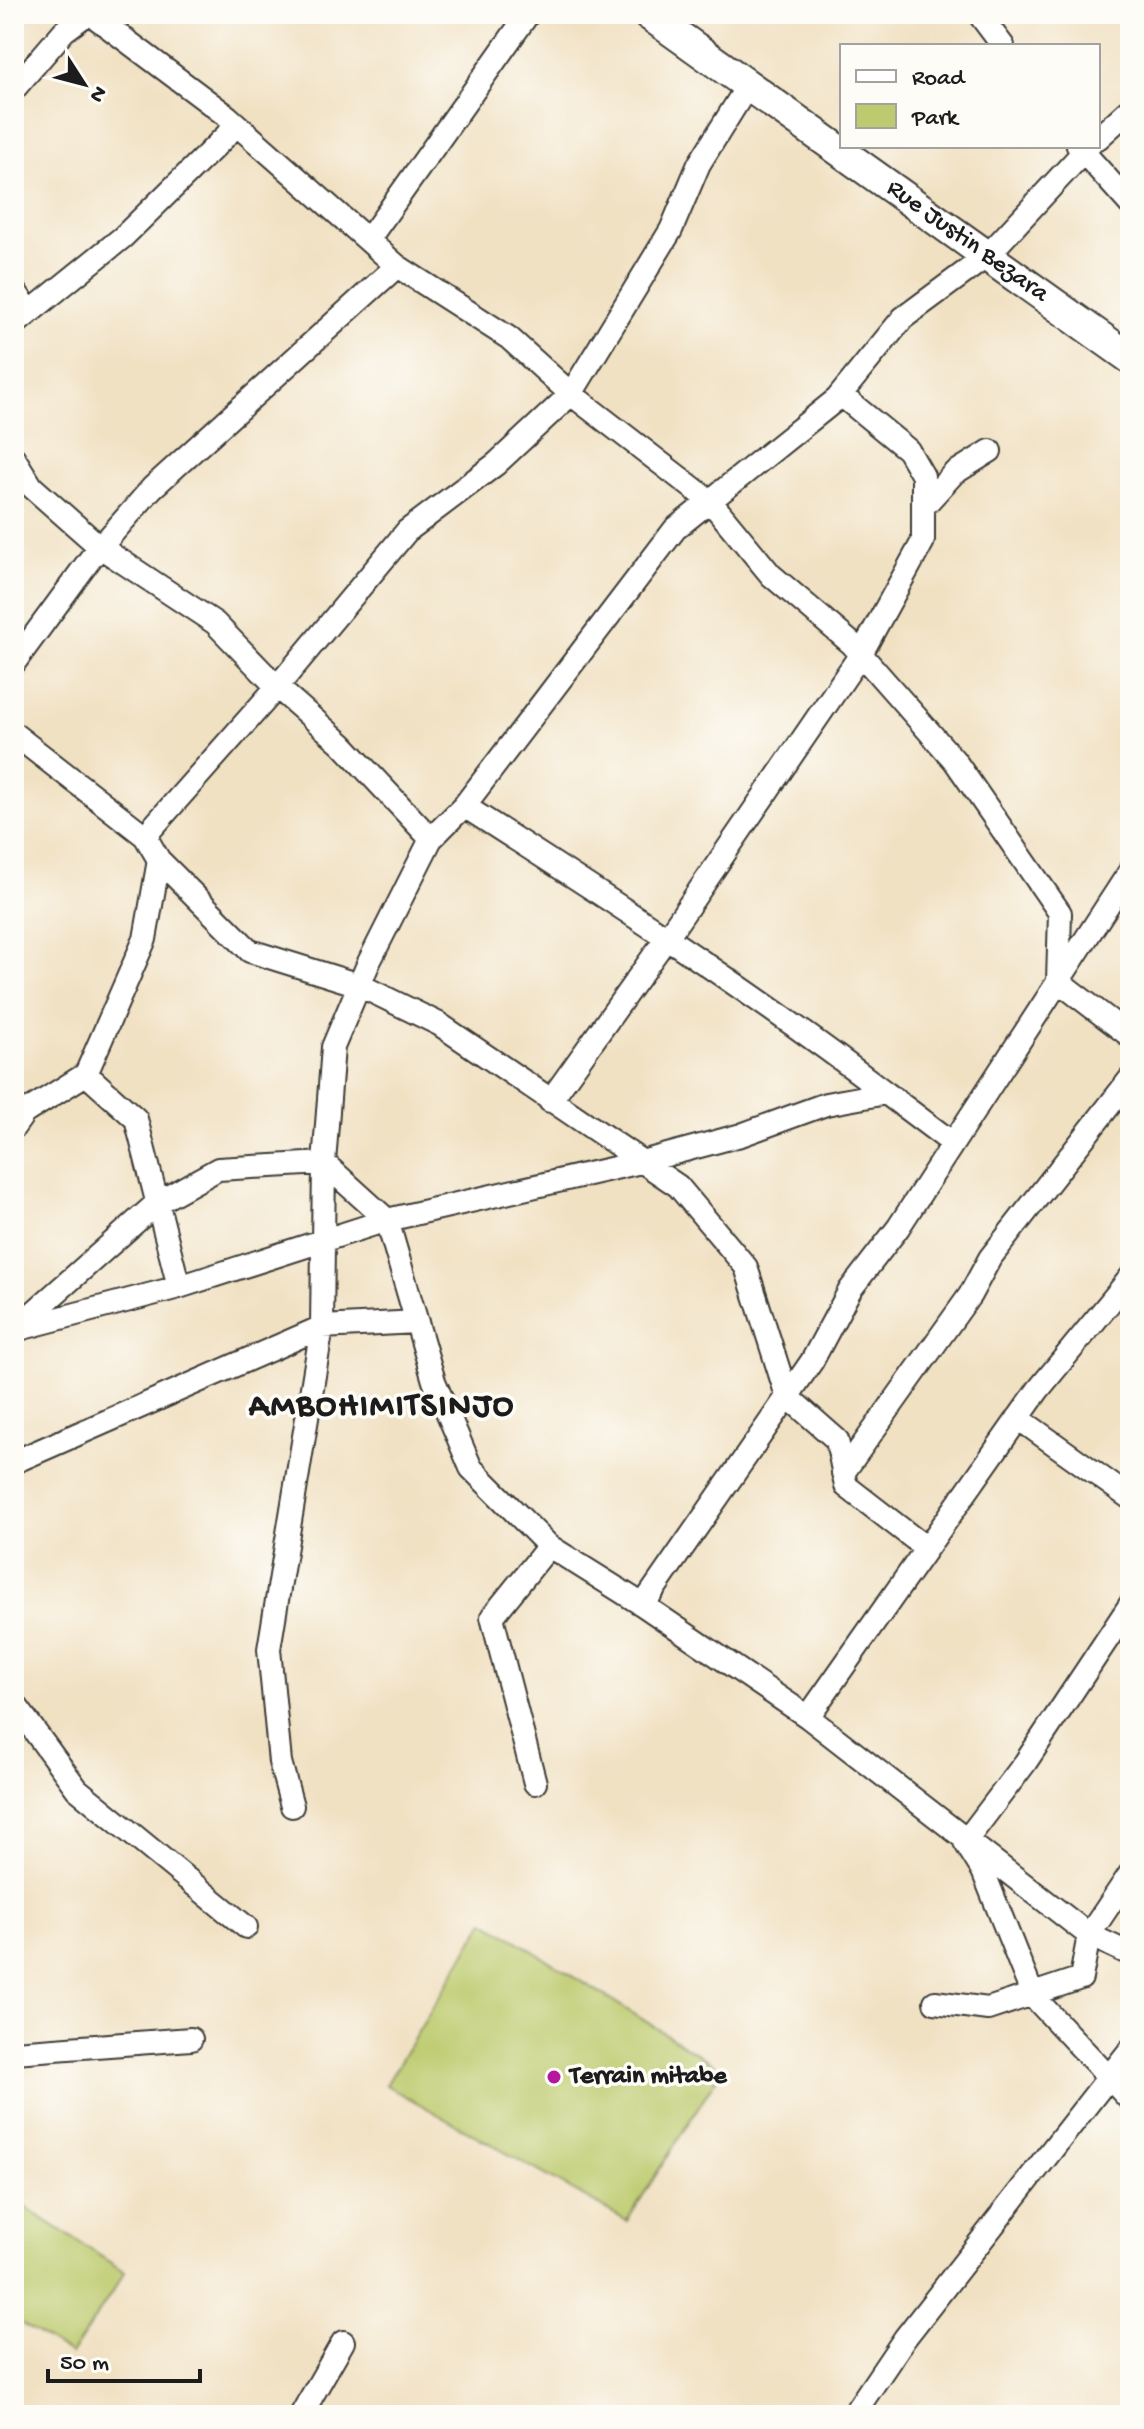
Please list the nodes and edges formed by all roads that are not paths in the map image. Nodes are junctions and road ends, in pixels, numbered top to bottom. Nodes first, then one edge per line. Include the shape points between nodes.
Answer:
1 (89, 14) edge
2 (528, 14) edge
3 (648, 14) edge
4 (979, 14) edge
5 (1002, 44) edge
6 (748, 85) junction
7 (14, 89) edge
8 (1130, 109) edge
9 (237, 125) junction
10 (1100, 135) edge
11 (1085, 148) edge
12 (1088, 148) edge
13 (1130, 204) edge
14 (368, 240) junction
15 (987, 256) junction
16 (397, 266) junction
17 (14, 289) edge
18 (22, 318) edge
19 (1130, 358) edge
20 (571, 394) junction
21 (841, 395) junction
22 (990, 451) dead end
23 (14, 458) edge
24 (711, 502) junction
25 (923, 507) junction
26 (100, 547) junction
27 (861, 654) junction
28 (14, 663) edge
29 (277, 687) junction
30 (14, 734) edge
31 (464, 806) junction
32 (145, 836) junction
33 (431, 839) junction
34 (159, 860) junction
35 (1130, 871) edge
36 (668, 936) junction
37 (1058, 981) junction
38 (359, 985) junction
39 (1130, 1036) edge
40 (86, 1074) junction
41 (1130, 1079) edge
42 (886, 1093) junction
43 (550, 1101) junction
44 (14, 1127) edge
45 (951, 1142) junction
46 (641, 1162) junction
47 (324, 1163) junction
48 (157, 1203) junction
49 (387, 1220) junction
50 (323, 1239) junction
51 (1130, 1278) edge
52 (179, 1287) junction
53 (417, 1322) junction
54 (322, 1327) junction
55 (14, 1330) edge
56 (787, 1396) junction
57 (1018, 1418) junction
58 (14, 1462) edge
59 (843, 1473) junction
60 (1130, 1498) edge
61 (549, 1546) junction
62 (926, 1548) junction
63 (643, 1605) junction
64 (1130, 1605) edge
65 (14, 1703) edge
66 (808, 1717) junction
67 (535, 1783) dead end
68 (292, 1806) dead end
69 (965, 1842) junction
70 (1130, 1874) edge
71 (246, 1927) dead end
72 (1089, 1935) junction
73 (1130, 1954) edge
74 (1033, 1996) junction
75 (935, 2002) dead end
76 (191, 2039) dead end
77 (1130, 2050) edge
78 (14, 2052) edge
79 (1110, 2078) junction
80 (1130, 2100) edge
81 (343, 2342) dead end
82 (301, 2415) edge
83 (853, 2415) edge

1 - 7 street via 64,31
1 - 9 street
2 - 14 street
3 - 6 street, Rue Justin Bezara
4 - 5 street
6 - 15 street, Rue Justin Bezara
6 - 20 street via 699,164 671,230
8 - 10 street
9 - 14 street
9 - 18 street via 123,237
11 - 15 street
12 - 13 street
14 - 16 street
15 - 19 street, Rue Justin Bezara
15 - 21 street via 903,318
16 - 20 street via 509,338
16 - 26 street via 152,488
17 - 18 street
20 - 24 street
20 - 29 street via 496,464 407,531
21 - 24 street
21 - 25 street via 908,450 923,476
22 - 25 street via 953,474
23 - 26 street via 32,487
24 - 27 street via 771,575
24 - 31 street via 675,529
25 - 27 street via 923,541
26 - 28 street
26 - 29 street via 215,623
27 - 36 street
27 - 37 street via 955,761 1060,913
29 - 32 street
29 - 33 street via 342,744
30 - 32 street
31 - 33 street
31 - 36 street
32 - 34 street
33 - 38 street
34 - 38 street via 250,951
34 - 40 street via 145,939
35 - 37 street
36 - 42 street
36 - 43 street
37 - 39 street
37 - 45 street
38 - 43 street via 439,1024
38 - 47 street via 333,1047
40 - 44 street via 24,1113
40 - 48 street via 136,1119
41 - 59 street via 990,1258 970,1295
42 - 45 street
42 - 46 street via 826,1104 741,1135
43 - 46 street
45 - 56 street via 898,1228 850,1290
46 - 49 street
46 - 56 street via 678,1186 746,1267
47 - 48 street via 218,1169
47 - 49 street
47 - 50 street
48 - 52 street
48 - 55 street
49 - 50 street
49 - 53 street
50 - 52 street
50 - 54 street
51 - 57 street
52 - 55 street
53 - 54 street
53 - 61 street via 434,1381 471,1468
54 - 58 street
54 - 68 street via 269,1649 280,1762
56 - 59 street via 837,1440
56 - 63 street
57 - 60 street
57 - 62 street
59 - 62 street via 846,1486
61 - 63 street
61 - 67 street via 492,1617
62 - 66 street
63 - 66 street
64 - 69 street via 1025,1763
65 - 71 street via 77,1789
66 - 69 street
69 - 72 street
69 - 74 street via 983,1871
70 - 72 street
72 - 73 street
72 - 74 street via 1081,1978
74 - 75 street via 988,2009
74 - 79 street
76 - 78 street
77 - 79 street
79 - 80 street
79 - 83 street via 905,2338
81 - 82 street

